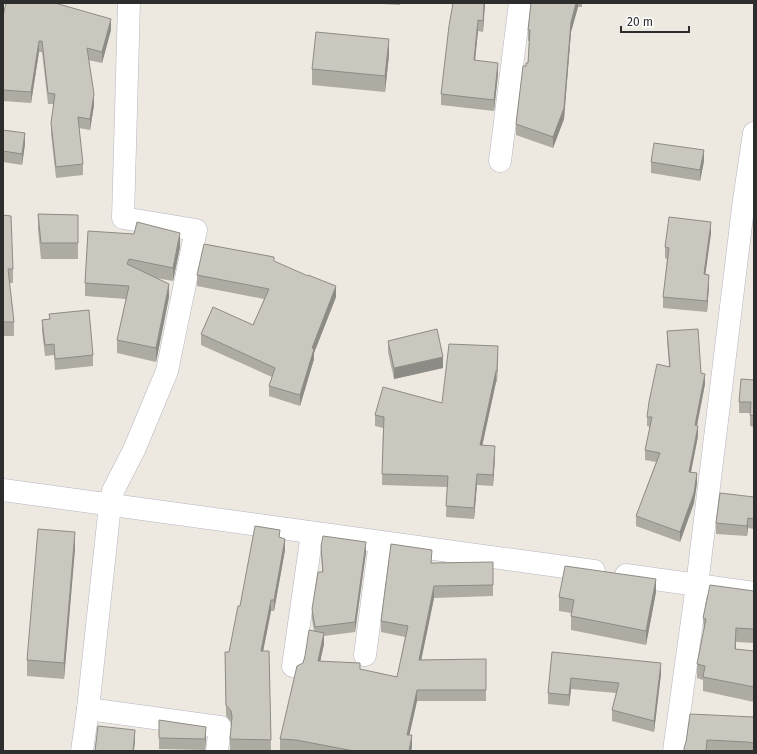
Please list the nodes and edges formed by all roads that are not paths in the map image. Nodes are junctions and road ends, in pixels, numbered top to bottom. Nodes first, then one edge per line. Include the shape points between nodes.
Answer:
1 (129, 3) edge
2 (520, 3) edge
3 (754, 132) edge
4 (500, 161) dead end
5 (3, 490) edge
6 (110, 505) junction
7 (312, 533) junction
8 (380, 542) junction
9 (697, 585) junction
10 (754, 593) edge
11 (365, 655) dead end
12 (293, 666) dead end
13 (88, 709) junction
14 (82, 751) edge
15 (217, 751) edge
16 (674, 751) edge

1 - 6 street via 123,218 196,230 167,371 134,450 113,491
2 - 4 street
3 - 9 street
5 - 6 street
6 - 7 street
6 - 13 street
7 - 8 street
7 - 12 street
8 - 9 street
8 - 11 street
9 - 10 street
9 - 16 street
13 - 14 street
13 - 15 street via 220,726

